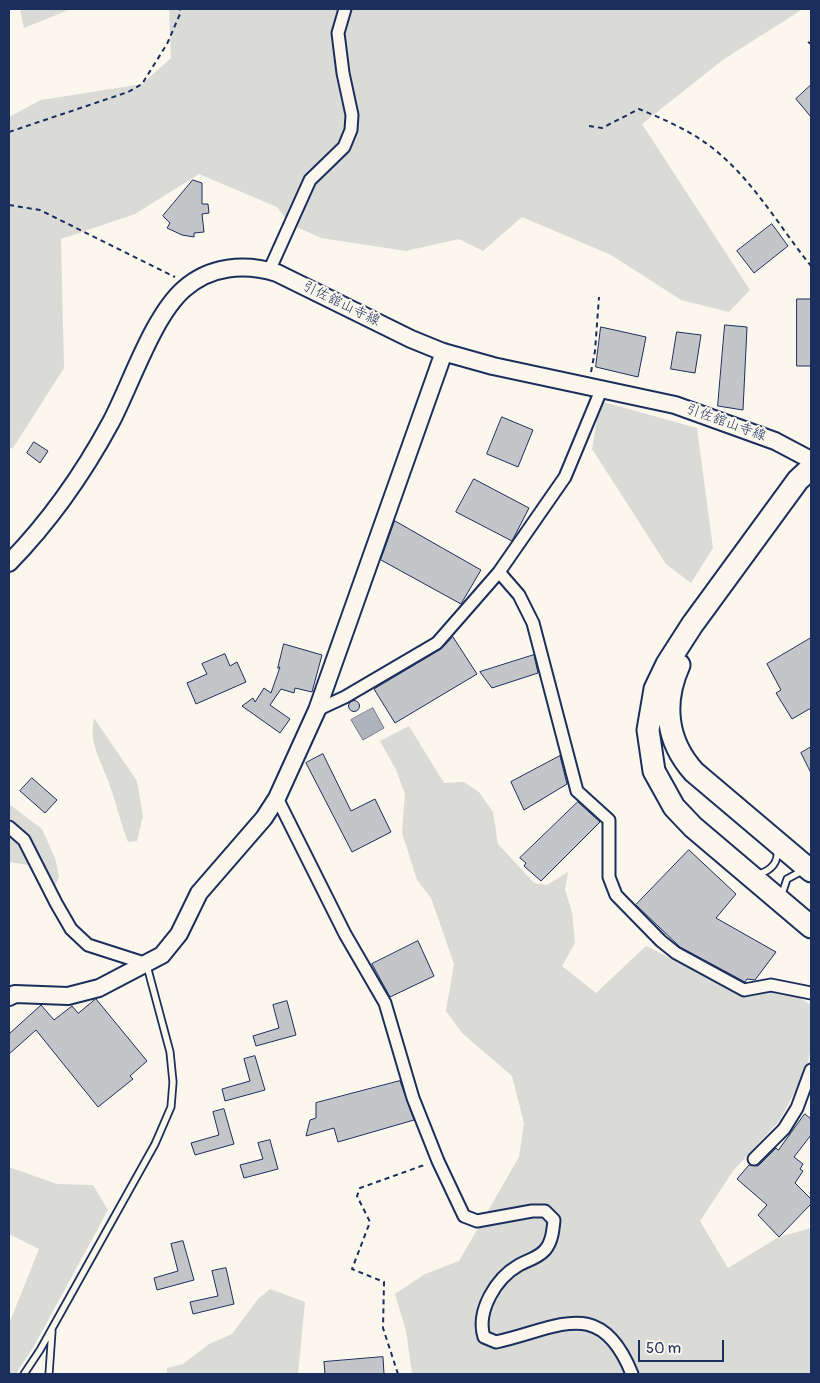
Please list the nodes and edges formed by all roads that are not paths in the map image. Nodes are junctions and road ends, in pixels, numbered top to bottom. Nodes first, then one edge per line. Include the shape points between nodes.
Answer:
1 (345, 9) edge
2 (269, 270) junction
3 (444, 352) junction
4 (595, 387) junction
5 (811, 460) edge
6 (811, 468) edge
7 (811, 474) edge
8 (9, 563) edge
9 (499, 572) junction
10 (317, 710) junction
11 (277, 798) junction
12 (9, 826) edge
13 (770, 837) junction
14 (743, 869) junction
15 (811, 872) edge
16 (790, 909) junction
17 (811, 927) edge
18 (147, 964) junction
19 (811, 993) edge
20 (9, 997) edge
21 (811, 1070) edge
22 (754, 1159) dead end
23 (52, 1328) junction
24 (24, 1374) edge
25 (49, 1374) edge
26 (632, 1374) edge

1 - 2 street via 338,33 352,115 351,130 344,147 310,180
2 - 3 main road, 引佐舘山寺線
2 - 8 main road, 引佐舘山寺線 via 228,268 205,276 171,302 112,421 76,482 53,514
3 - 4 main road, 引佐舘山寺線 via 493,366
3 - 10 main road
4 - 5 main road, 引佐舘山寺線 via 657,400 710,416 788,446
4 - 9 street via 565,477
6 - 14 highway via 798,480 683,638 660,677 650,710 651,758 666,796 683,818
7 - 13 highway via 806,486 684,656 673,679 668,702 671,735 686,764
9 - 10 street via 437,643
9 - 19 street via 520,595 533,623 577,792 609,820 609,878 616,895 676,953 744,990 771,985
10 - 11 main road
11 - 18 main road via 264,818 199,893 173,945
11 - 26 street via 345,934 385,1003 413,1098 464,1216 477,1221 545,1211 554,1220 552,1238 546,1249 499,1280 485,1306 484,1337 496,1342 572,1322 593,1324 607,1334
12 - 18 street via 24,840 71,928 88,945
13 - 14 lane via 778,851 773,867 758,874
13 - 15 highway
14 - 16 highway
15 - 16 lane via 796,873 784,884 784,900
16 - 17 highway
18 - 20 main road via 99,988 68,996 15,994
18 - 23 lane via 170,1052 171,1107 155,1144
21 - 22 street via 797,1108 784,1129
23 - 24 lane
23 - 25 lane

